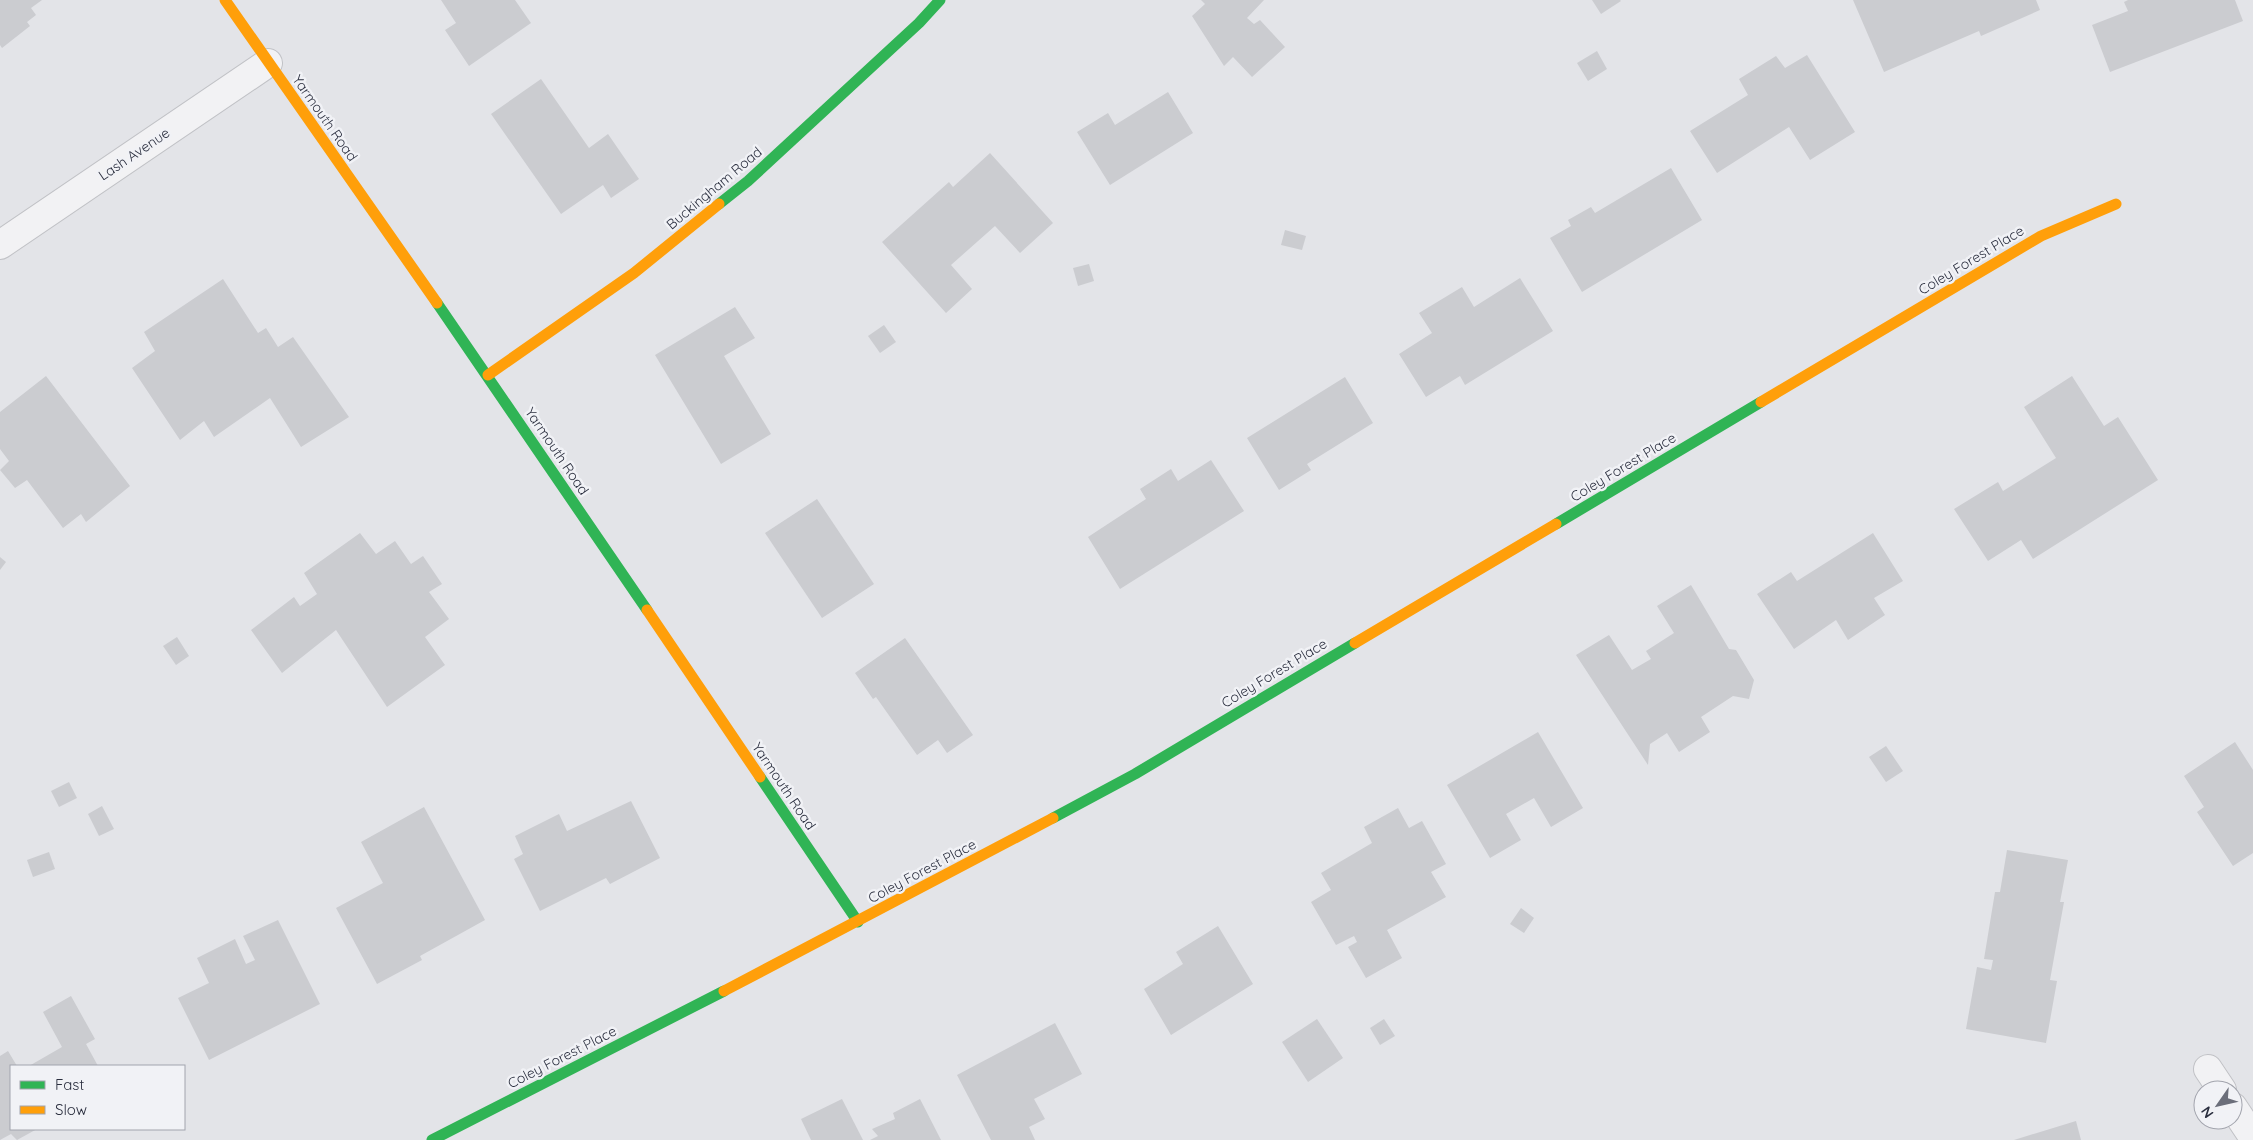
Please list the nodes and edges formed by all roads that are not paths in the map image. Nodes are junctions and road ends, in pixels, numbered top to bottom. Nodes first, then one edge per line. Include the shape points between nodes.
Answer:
1 (225, 0) edge
2 (940, 0) edge
3 (268, 63) junction
4 (2116, 204) dead end
5 (0, 245) edge
6 (488, 375) junction
7 (858, 922) junction
8 (2243, 1122) edge
9 (2253, 1137) edge
10 (432, 1140) edge

1 - 3 street, Yarmouth Road
2 - 6 street, Buckingham Road via 905,37 748,182 634,273
3 - 5 street, Lash Avenue
3 - 6 street, Yarmouth Road
4 - 7 street, Coley Forest Place via 2041,236 1135,774
6 - 7 street, Yarmouth Road
7 - 10 street, Coley Forest Place
8 - 9 street

